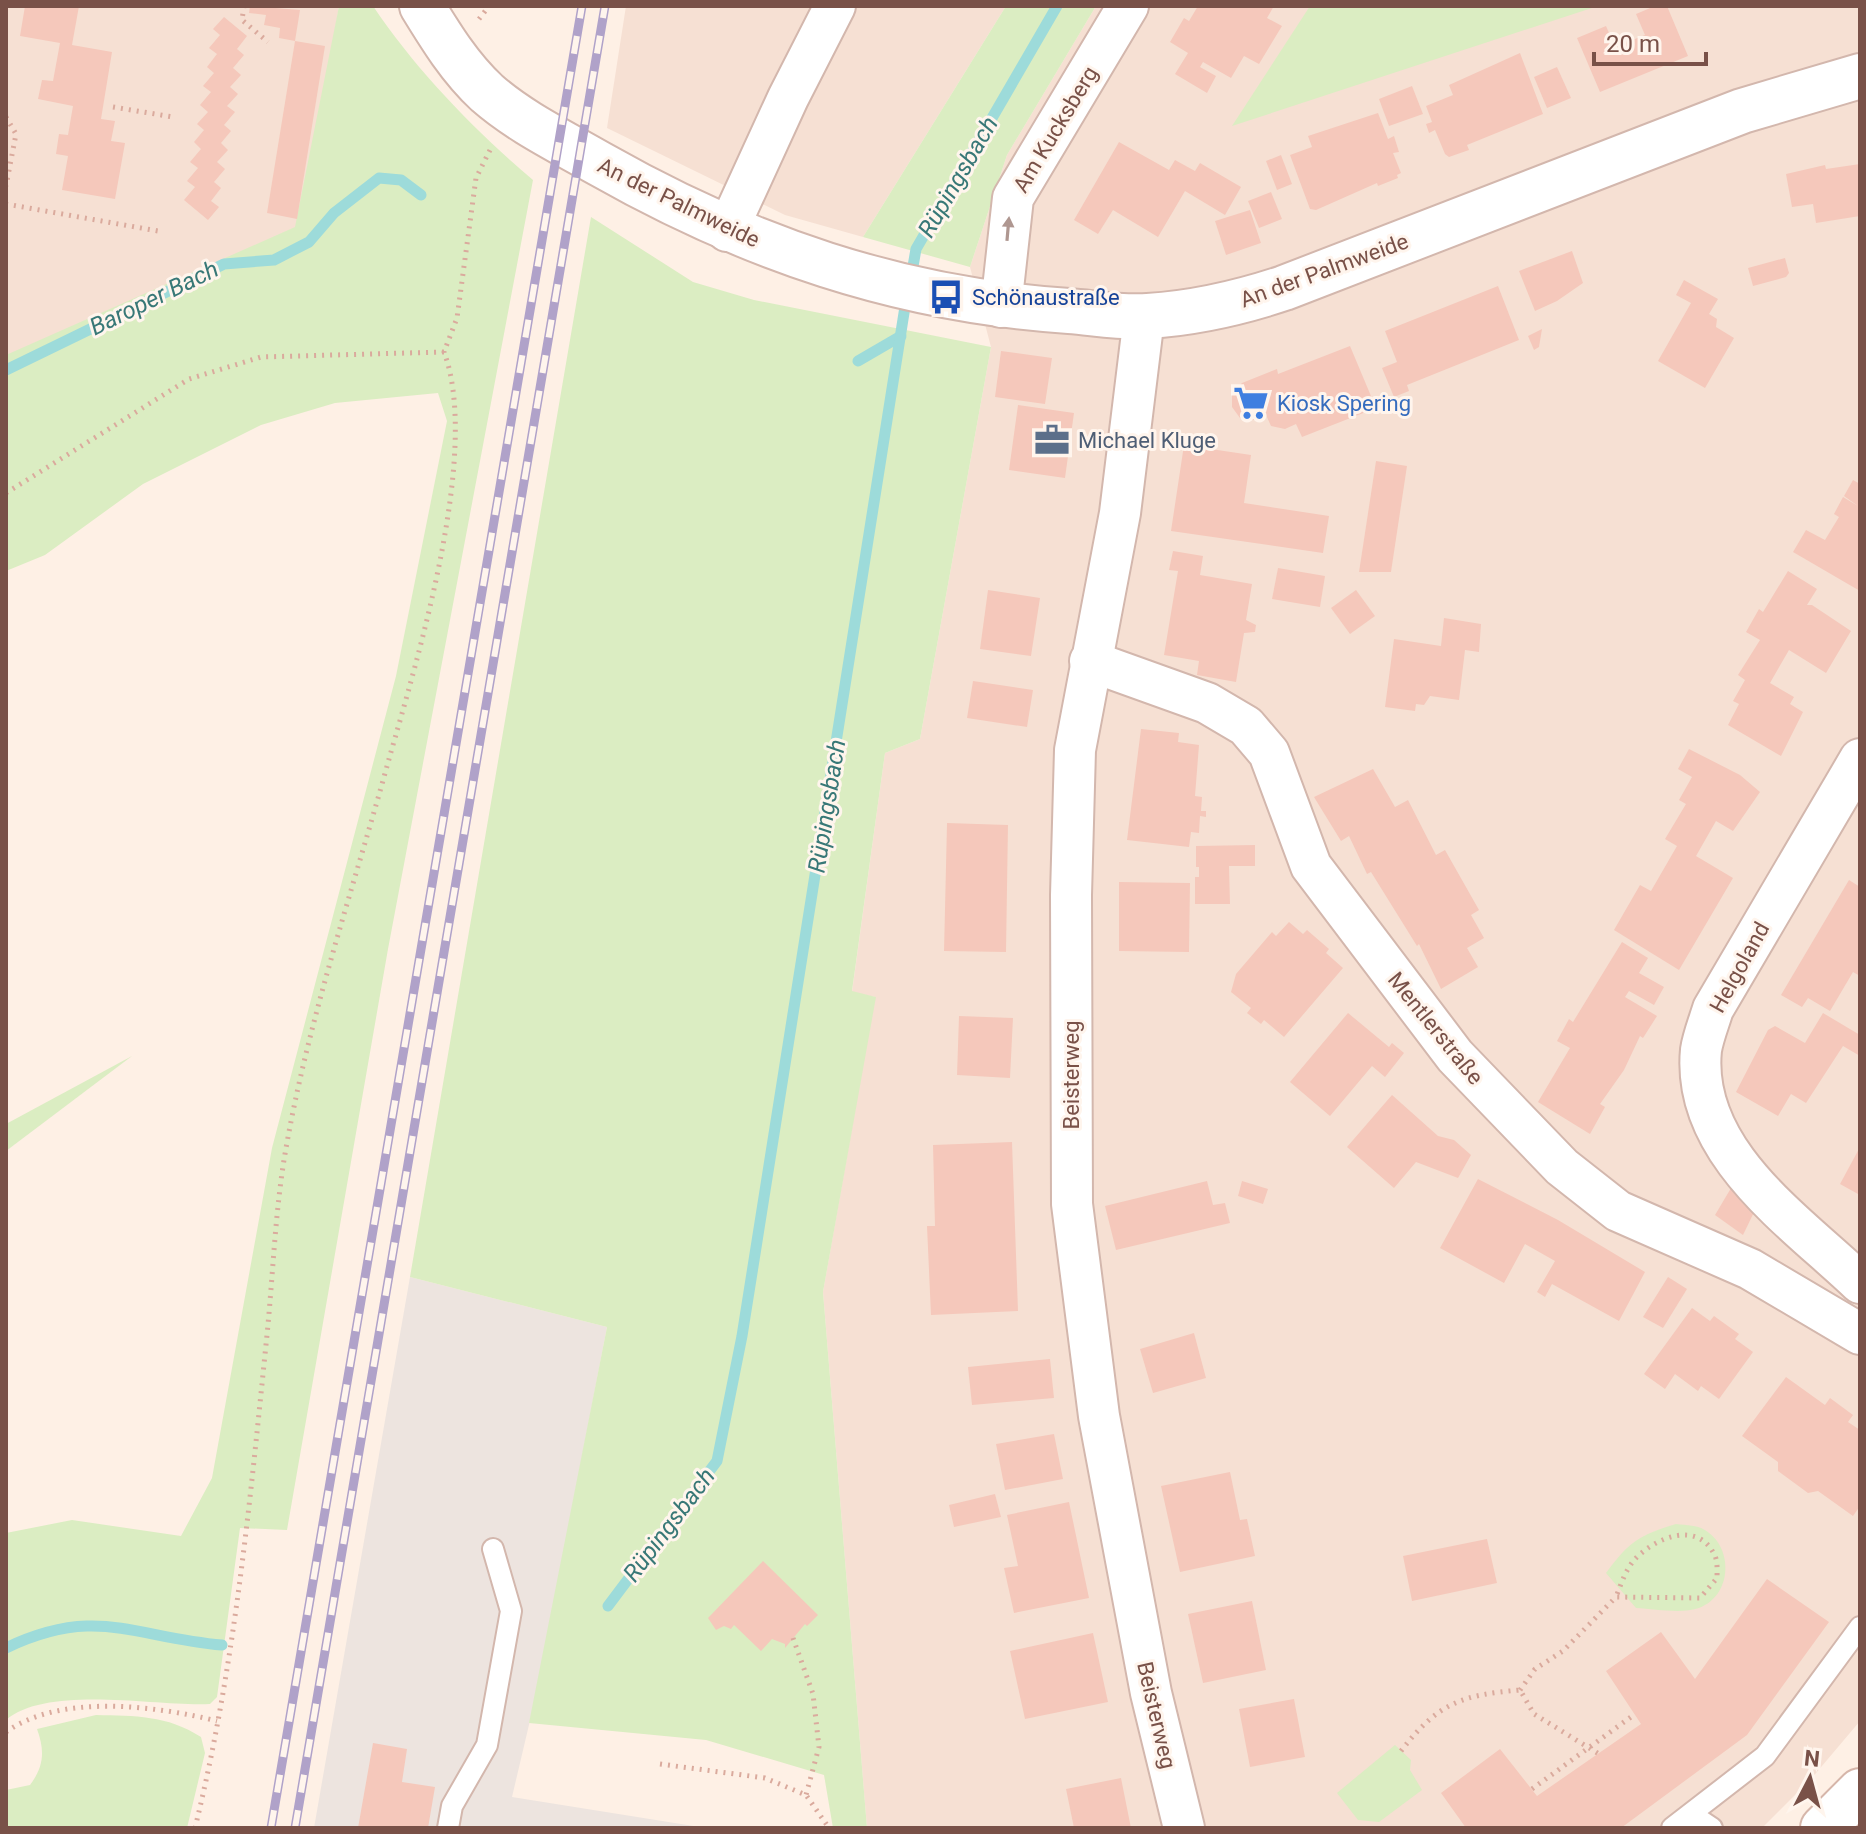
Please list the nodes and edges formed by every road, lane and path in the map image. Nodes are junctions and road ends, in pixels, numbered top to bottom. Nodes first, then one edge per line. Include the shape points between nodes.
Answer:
1 (244, 6) edge
2 (422, 6) edge
3 (835, 6) edge
4 (1128, 6) edge
5 (268, 42) dead end
6 (1860, 76) edge
7 (113, 107) dead end
8 (516, 115) junction
9 (6, 117) edge
10 (173, 117) dead end
11 (6, 186) edge
12 (6, 204) edge
13 (158, 231) dead end
14 (727, 231) junction
15 (981, 303) junction
16 (1144, 317) junction
17 (444, 352) junction
18 (6, 493) edge
19 (1090, 661) junction
20 (1860, 759) edge
21 (1860, 1283) edge
22 (1860, 1334) edge
23 (493, 1549) dead end
24 (1616, 1597) junction
25 (1860, 1627) edge
26 (793, 1638) dead end
27 (1520, 1690) junction
28 (1635, 1714) dead end
29 (217, 1721) junction
30 (6, 1732) edge
31 (1589, 1747) junction
32 (1401, 1751) dead end
33 (1599, 1754) dead end
34 (660, 1764) dead end
35 (1532, 1789) dead end
36 (1860, 1791) edge
37 (806, 1795) junction
38 (1691, 1814) junction
39 (195, 1828) edge
40 (448, 1828) edge
41 (829, 1828) edge
42 (1184, 1828) edge
43 (1672, 1828) edge
44 (1712, 1828) edge
45 (1823, 1828) edge

1 - 5 path via 242,20
2 - 8 street, An der Palmweide via 452,55
3 - 14 street
15 -> 4 street, Am Kucksberg via 1013,198
6 - 16 street, An der Palmweide via 1742,111 1284,288 1216,307
7 - 10 path
8 - 14 street, An der Palmweide
8 - 17 path via 476,178 457,318
9 - 11 path via 16,134
12 - 13 path
14 - 15 street, An der Palmweide via 856,274
15 - 16 street, An der Palmweide
16 - 19 street, Beisterweg via 1120,513
17 - 18 path via 261,357 189,379
17 - 29 path via 457,416 449,502 415,669 345,910 285,1154 238,1607
19 - 22 street, Mentlerstraße via 1207,703 1246,726 1269,753 1311,866 1455,1056 1562,1167 1618,1211 1750,1269
19 - 42 street, Beisterweg via 1075,750 1072,1204 1118,1522
20 - 21 street, Helgoland via 1713,1009 1701,1050 1702,1089 1716,1134 1736,1165
23 - 40 lane via 511,1611 487,1745 452,1806
24 - 24 path via 1700,1598 1717,1578 1715,1554 1698,1537 1676,1534 1636,1558
24 - 27 path via 1563,1651 1535,1669
25 - 38 lane via 1765,1756
26 - 37 path via 813,1694 819,1747
27 - 31 path via 1534,1714
27 - 32 path via 1454,1700 1431,1715
28 - 31 path
29 - 30 path via 168,1709 93,1707 41,1716
29 - 39 path
31 - 33 path
31 - 35 path
34 - 37 path via 765,1778
36 - 45 street
37 - 41 path
38 - 43 lane
38 - 44 lane

